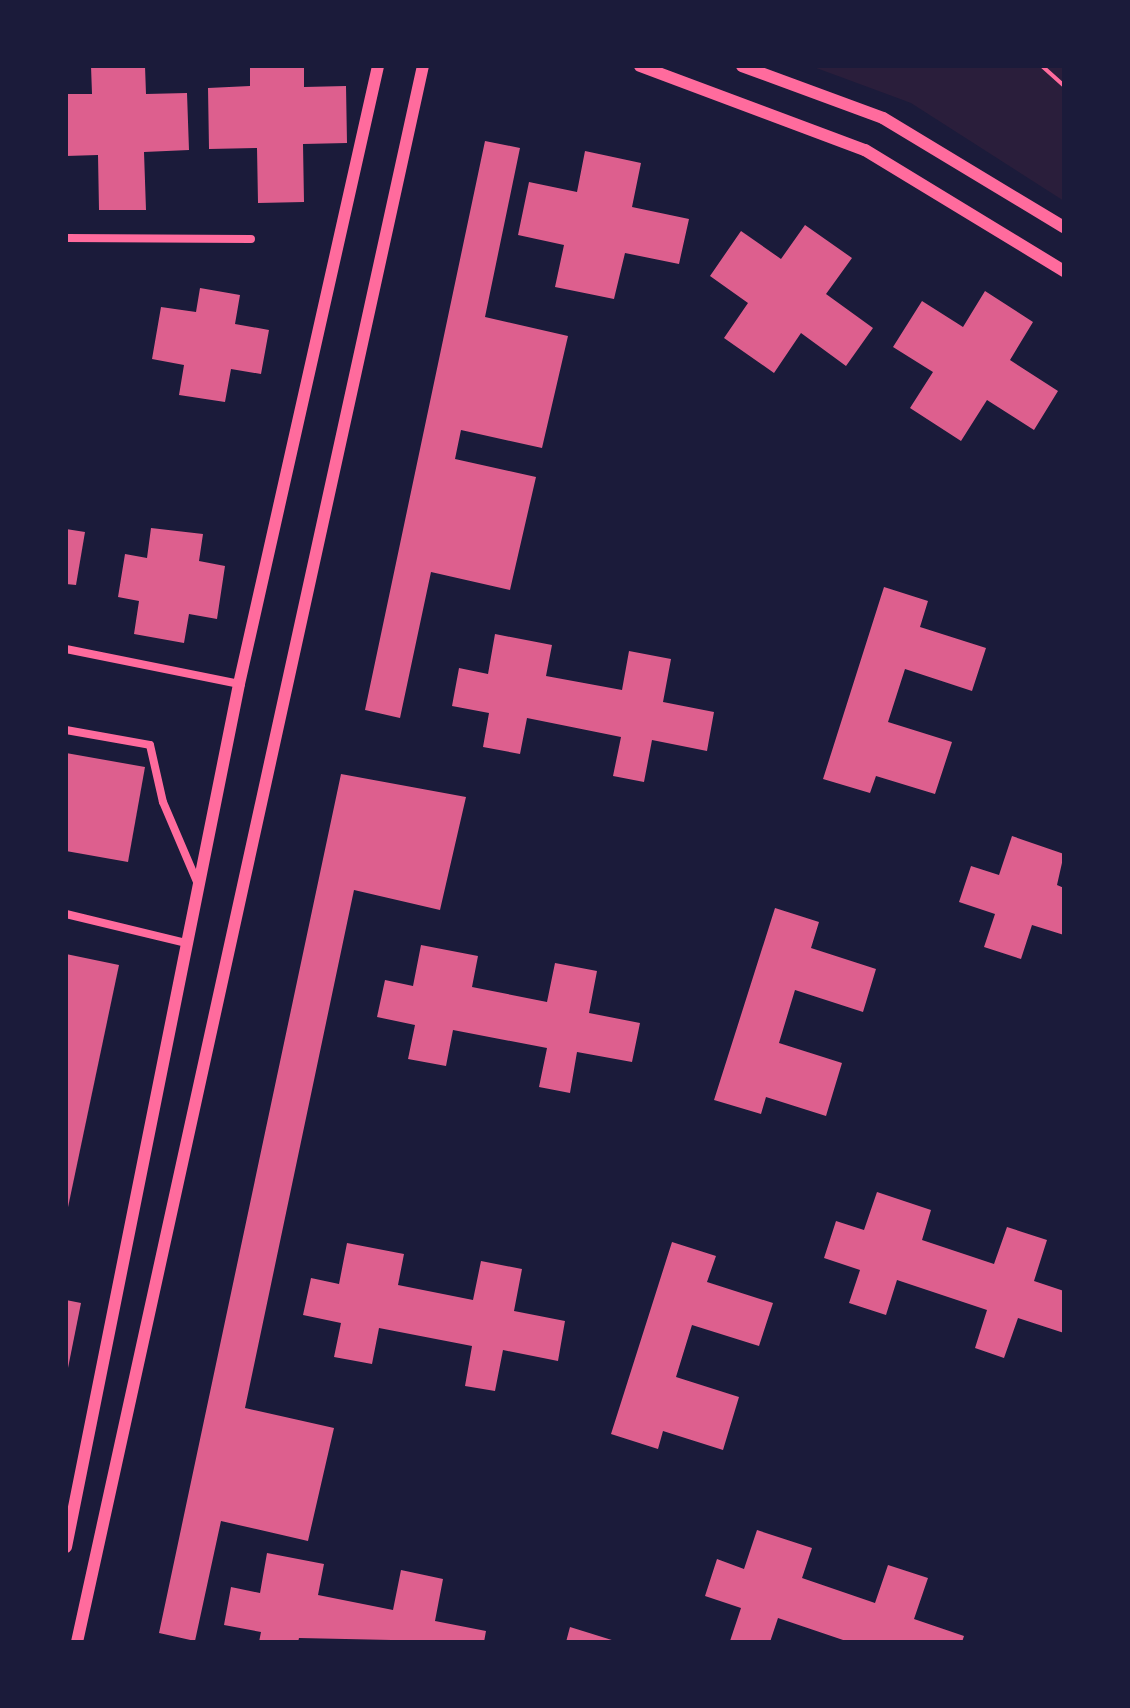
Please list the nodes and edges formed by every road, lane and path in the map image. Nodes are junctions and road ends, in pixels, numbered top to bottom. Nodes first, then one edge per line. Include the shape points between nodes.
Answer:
1 (378, 66) edge
2 (423, 66) edge
3 (640, 66) edge
4 (742, 66) edge
5 (1042, 66) edge
6 (1064, 86) edge
7 (1064, 227) edge
8 (66, 238) edge
9 (251, 239) dead end
10 (1064, 271) edge
11 (66, 649) edge
12 (239, 684) junction
13 (66, 730) edge
14 (198, 884) junction
15 (66, 914) edge
16 (186, 943) junction
17 (66, 1547) edge
18 (80, 1641) edge

1 - 12 main road
2 - 18 main road
3 - 10 main road via 865,150
4 - 7 main road via 883,118
5 - 6 path
8 - 9 street
11 - 12 street
12 - 14 main road
13 - 14 street via 150,745 163,802
14 - 16 main road
15 - 16 street
16 - 17 main road

